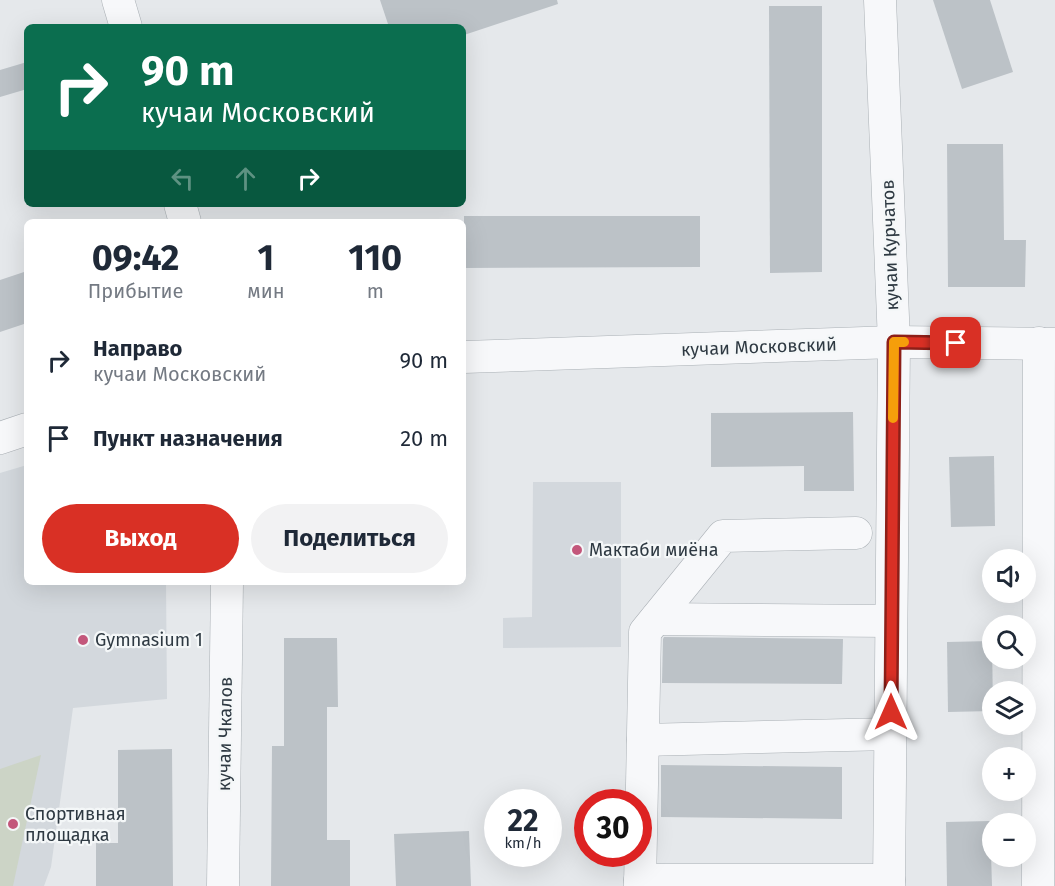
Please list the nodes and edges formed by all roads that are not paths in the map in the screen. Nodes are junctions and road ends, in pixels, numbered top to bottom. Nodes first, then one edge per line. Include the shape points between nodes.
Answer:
1 (117, 0) edge
2 (880, 0) edge
3 (125, 24) edge
4 (894, 342) junction
5 (1047, 344) edge
6 (466, 357) edge
7 (24, 430) edge
8 (0, 438) edge
9 (856, 533) dead end
10 (227, 585) edge
11 (656, 619) junction
12 (891, 621) junction
13 (890, 734) junction
14 (643, 740) junction
15 (640, 883) edge
16 (889, 883) edge
17 (223, 886) edge
18 (1038, 886) edge

1 - 3 street
2 - 4 street, кучаи Курчатов
4 - 5 street, кучаи Московский
4 - 6 street, кучаи Московский
4 - 12 street, кучаи Курчатов
5 - 18 street
7 - 8 street
9 - 11 street via 723,536
10 - 17 street, кучаи Чкалов
11 - 12 street
11 - 14 street via 645,632
12 - 13 street, кучаи Курчатов
13 - 14 street
13 - 16 street, кучаи Курчатов
14 - 15 street
15 - 16 street

